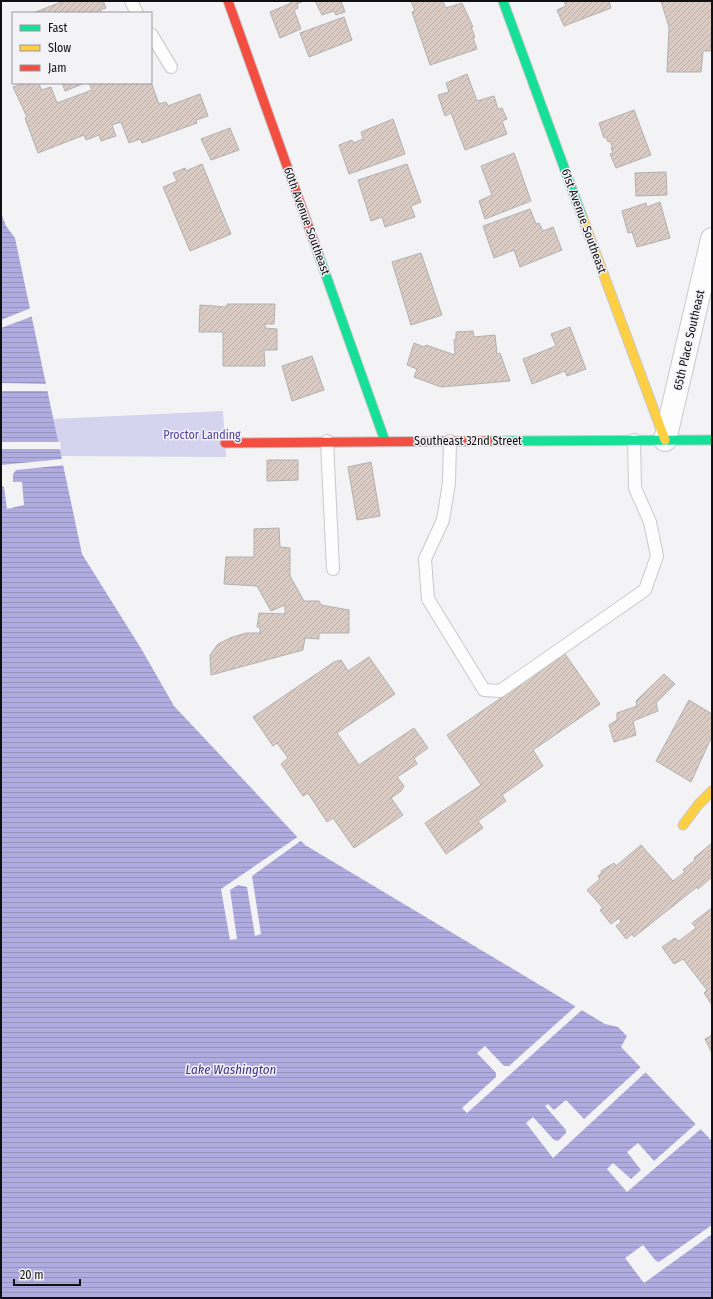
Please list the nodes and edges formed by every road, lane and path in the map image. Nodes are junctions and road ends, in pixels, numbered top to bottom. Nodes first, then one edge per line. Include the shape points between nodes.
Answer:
1 (131, 1) edge
2 (228, 1) edge
3 (503, 1) edge
4 (136, 12) edge
5 (152, 36) edge
6 (171, 67) dead end
7 (712, 239) edge
8 (634, 440) junction
9 (665, 440) junction
10 (712, 440) edge
11 (328, 441) junction
12 (385, 441) junction
13 (450, 441) junction
14 (224, 443) dead end
15 (333, 569) dead end
16 (712, 791) edge
17 (683, 826) dead end

1 - 4 lane
2 - 12 street, 60th Avenue Southeast
3 - 9 street, 61st Avenue Southeast
5 - 6 lane
7 - 9 street, 65th Place Southeast
8 - 9 street, Southeast 32nd Street
8 - 13 street, Southeast 32nd Street
8 - 13 lane via 635,488 650,522 657,556 645,590 500,691 484,690 428,599 426,559 443,520 449,483
9 - 10 street, Southeast 32nd Street
11 - 12 street, Southeast 32nd Street
11 - 14 street, Southeast 32nd Street
11 - 15 lane
12 - 13 street, Southeast 32nd Street
16 - 17 street

